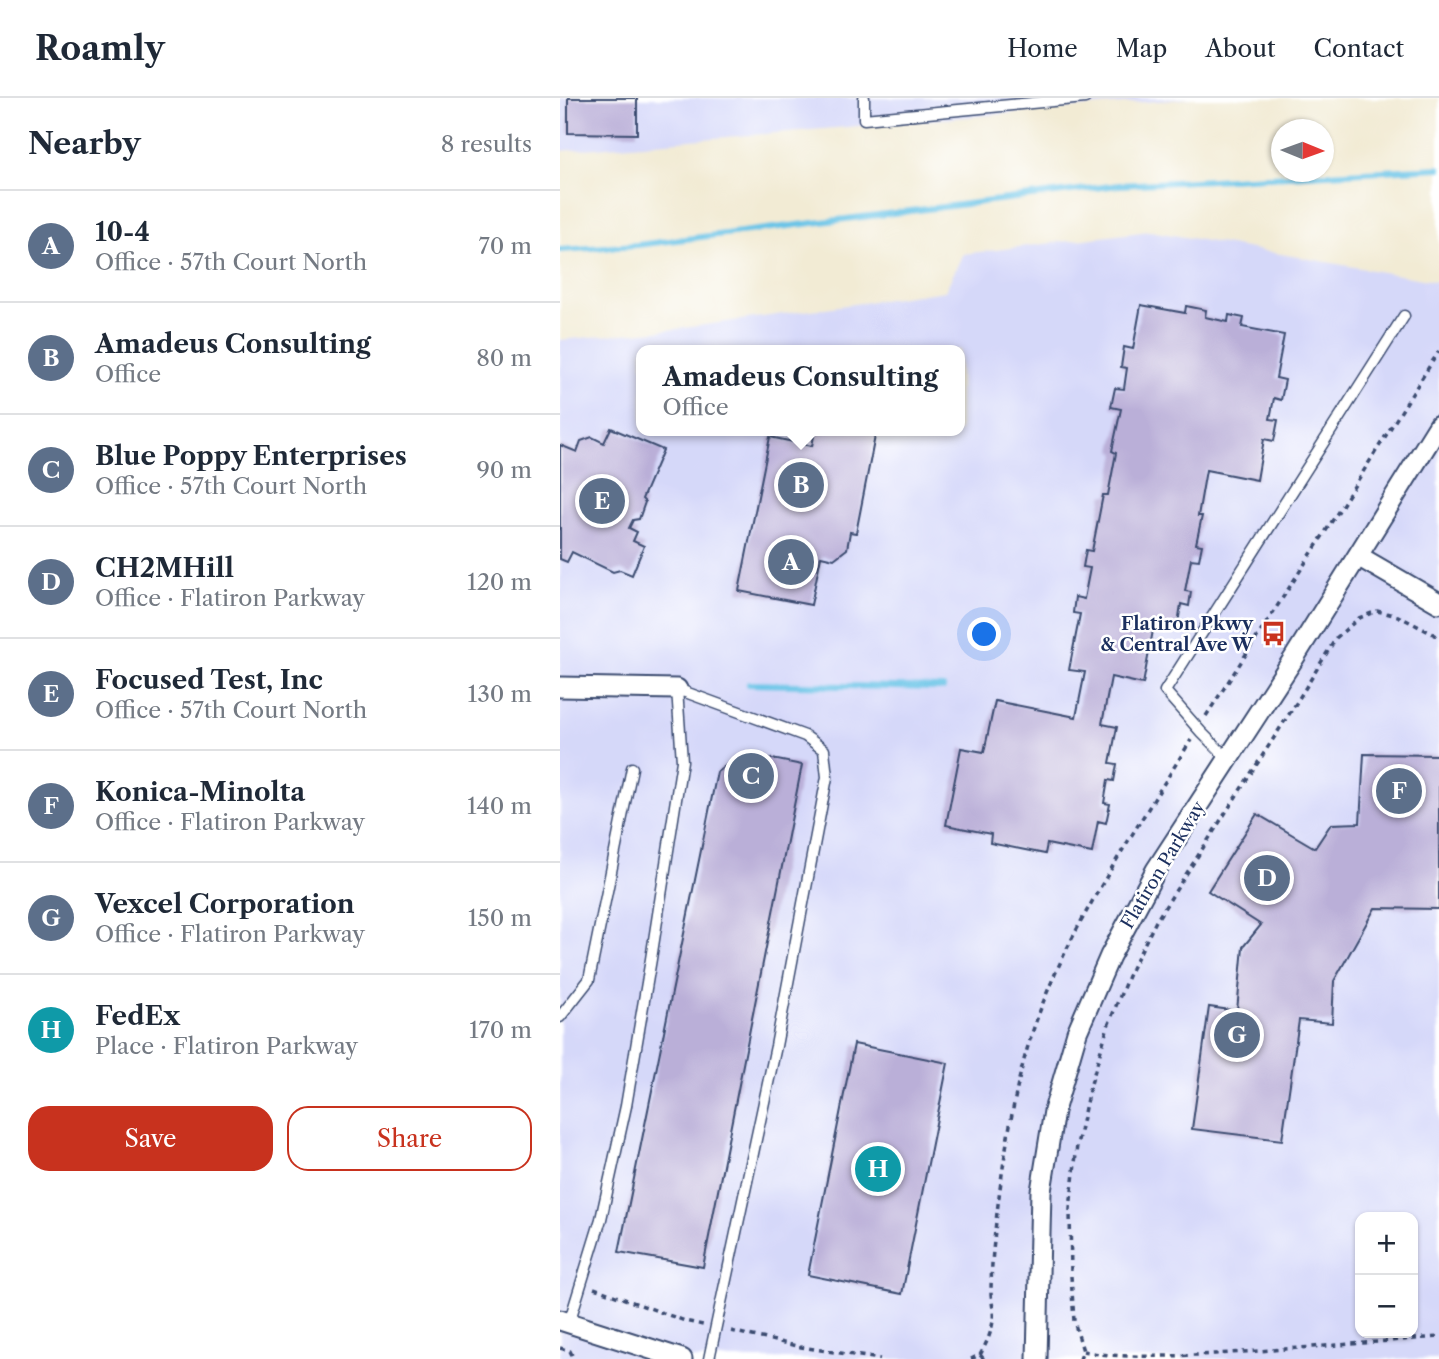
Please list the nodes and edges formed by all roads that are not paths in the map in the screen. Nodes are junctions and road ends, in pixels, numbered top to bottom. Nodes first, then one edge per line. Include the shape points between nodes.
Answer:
1 (864, 98) edge
2 (1085, 98) edge
3 (1404, 316) dead end
4 (1439, 425) edge
5 (1358, 556) junction
6 (1439, 603) edge
7 (560, 687) edge
8 (677, 689) junction
9 (1228, 759) junction
10 (632, 768) dead end
11 (560, 1017) edge
12 (564, 1322) edge
13 (681, 1359) edge
14 (709, 1359) edge
15 (1037, 1359) edge

1 - 2 lane via 864,120
3 - 9 lane via 1165,691
4 - 5 street, Flatiron Parkway
5 - 6 street
5 - 9 street, Flatiron Parkway
7 - 8 street
8 - 12 lane via 682,761 626,1106 601,1219
8 - 14 lane via 805,736 824,750 827,778
9 - 15 street, Flatiron Parkway via 1156,870 1110,956 1077,1032 1054,1111 1041,1192
10 - 11 lane via 589,979
12 - 13 street

